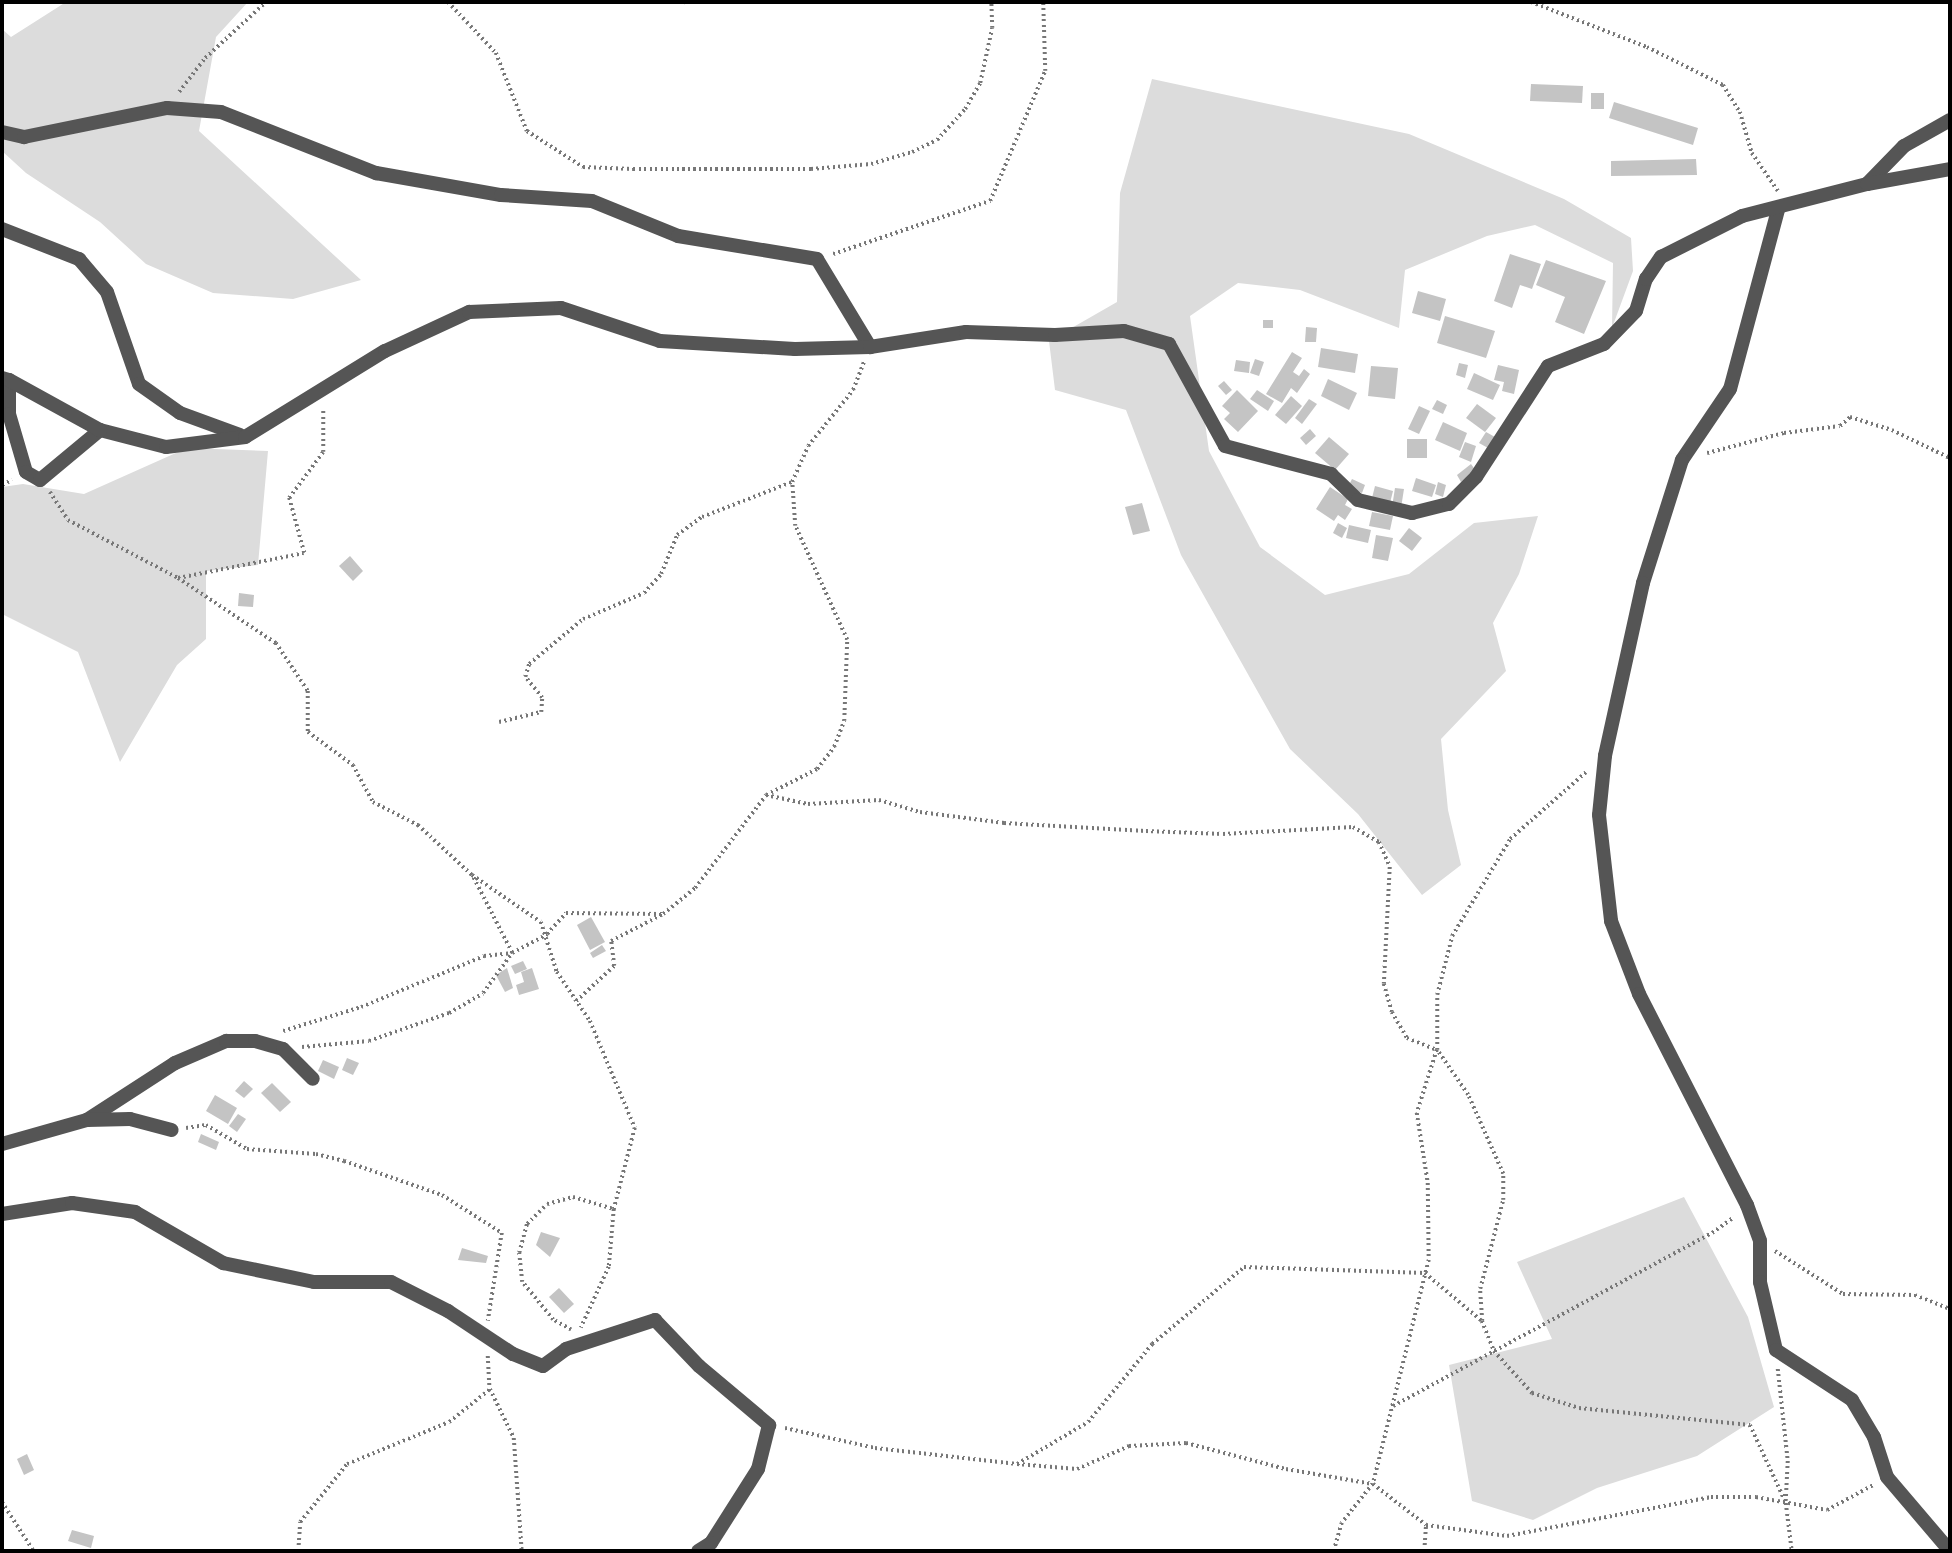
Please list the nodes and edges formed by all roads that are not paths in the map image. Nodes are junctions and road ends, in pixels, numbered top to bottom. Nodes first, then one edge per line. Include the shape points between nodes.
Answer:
1 (1950, 120) edge
2 (2, 132) edge
3 (1950, 169) edge
4 (1867, 184) junction
5 (1778, 210) junction
6 (2, 229) edge
7 (870, 347) junction
8 (5, 379) edge
9 (100, 430) junction
10 (245, 437) junction
11 (313, 1079) dead end
12 (86, 1120) junction
13 (172, 1130) dead end
14 (2, 1144) edge
15 (2, 1214) edge
16 (698, 1551) edge
17 (1950, 1551) edge

1 - 4 street via 1904,146
2 - 7 street via 24,137 167,108 221,112 376,173 501,195 592,201 678,236 817,259
3 - 4 street
4 - 5 street
5 - 7 street via 1742,216 1661,257 1646,279 1636,312 1604,344 1548,366 1476,477 1449,503 1412,513 1358,500 1331,474 1225,446 1169,344 1124,331 1055,335 966,332
5 - 17 street via 1730,389 1682,460 1643,583 1605,756 1599,815 1611,921 1639,995 1747,1205 1760,1241 1760,1282 1776,1350 1852,1400 1874,1437 1887,1477
6 - 10 street via 79,259 107,292 139,384 180,413
7 - 10 street via 795,349 660,341 561,308 469,312 385,351
8 - 9 street
8 - 9 street via 9,414 26,472 40,480
9 - 10 street via 166,447
11 - 12 street via 283,1049 255,1041 226,1041 175,1063
12 - 13 street via 130,1119
12 - 14 street
15 - 16 street via 72,1203 135,1212 223,1263 314,1282 391,1282 448,1311 504,1349 543,1366 566,1349 655,1320 699,1366 769,1425 758,1469 710,1543

